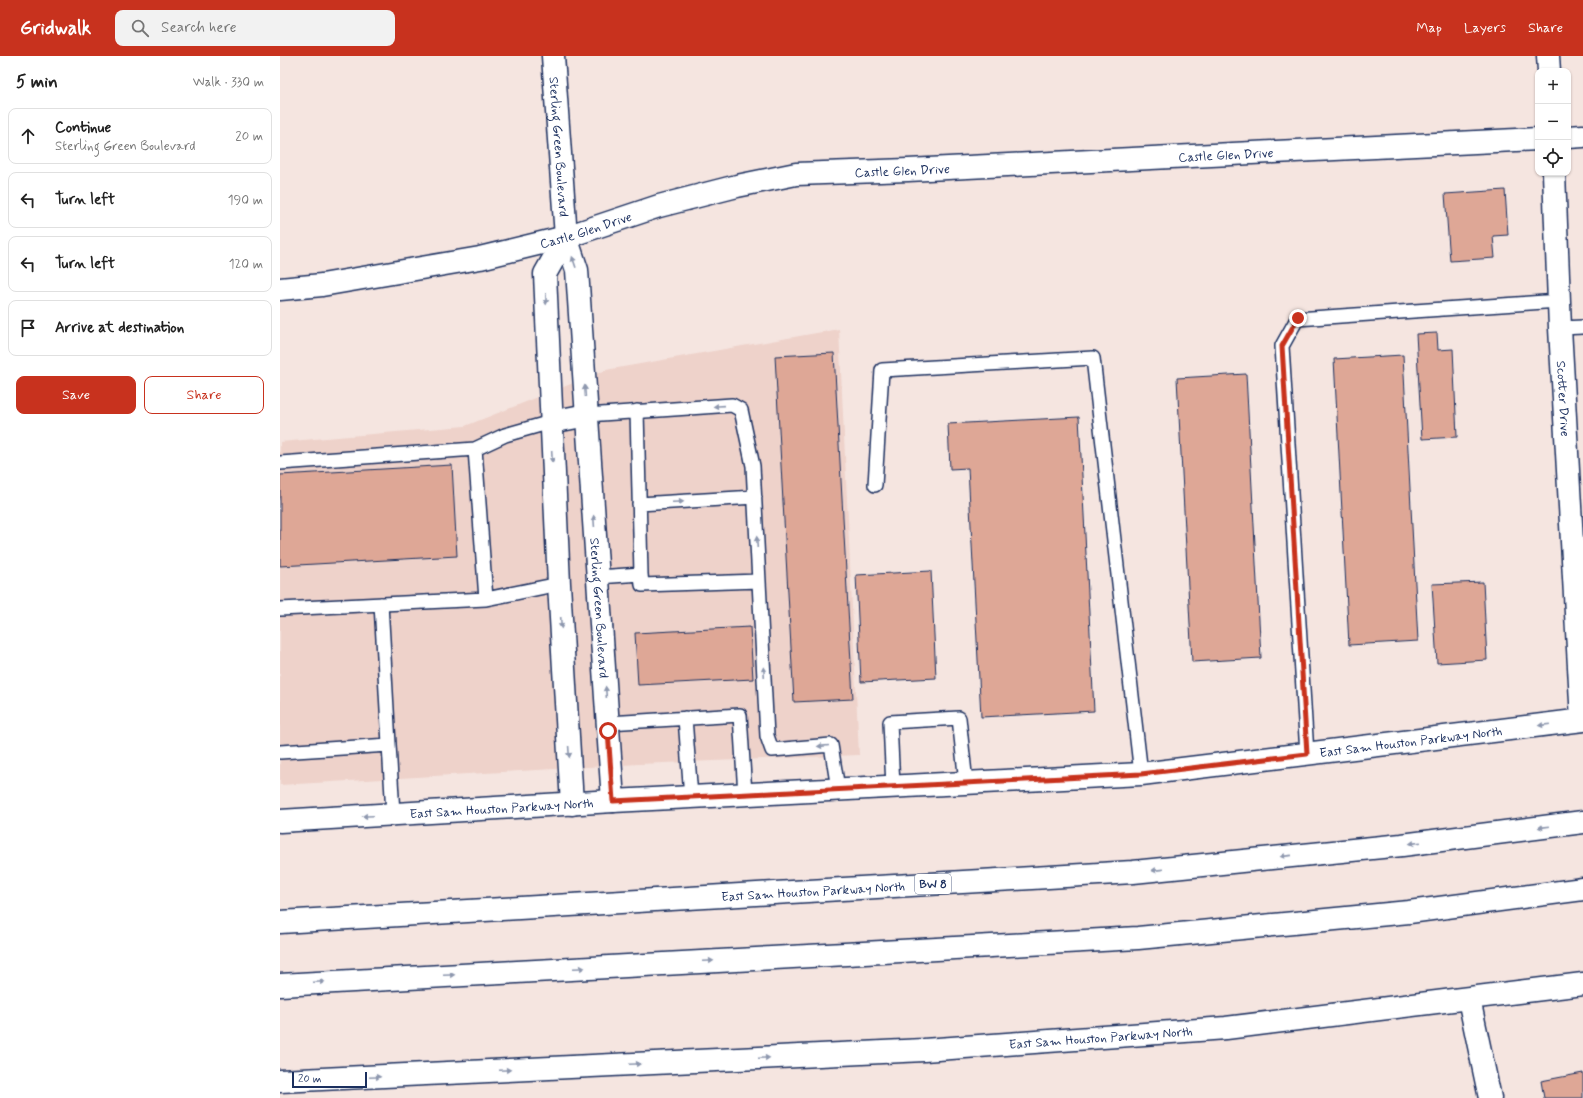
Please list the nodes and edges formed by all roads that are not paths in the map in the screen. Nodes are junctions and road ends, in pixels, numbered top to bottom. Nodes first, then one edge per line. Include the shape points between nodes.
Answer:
1 (553, 56) edge
2 (1548, 56) edge
3 (1549, 68) edge
4 (1583, 136) edge
5 (1571, 137) edge
6 (1535, 138) edge
7 (1554, 176) edge
8 (566, 237) junction
9 (280, 289) edge
10 (1559, 301) junction
11 (1583, 327) edge
12 (1560, 328) junction
13 (637, 411) junction
14 (587, 415) junction
15 (550, 422) junction
16 (475, 449) junction
17 (280, 463) edge
18 (875, 485) dead end
19 (755, 497) junction
20 (639, 504) junction
21 (641, 574) junction
22 (598, 577) junction
23 (759, 581) junction
24 (559, 584) junction
25 (486, 599) junction
26 (381, 604) junction
27 (280, 609) edge
28 (685, 718) junction
29 (1582, 720) edge
30 (608, 723) junction
31 (389, 745) junction
32 (280, 752) edge
33 (1307, 754) junction
34 (1141, 774) junction
35 (966, 783) junction
36 (893, 787) junction
37 (838, 790) junction
38 (745, 794) junction
39 (691, 797) junction
40 (613, 801) junction
41 (572, 804) junction
42 (393, 814) junction
43 (280, 821) edge
44 (1583, 822) edge
45 (1583, 889) edge
46 (280, 922) edge
47 (1583, 984) edge
48 (280, 985) edge
49 (1470, 999) junction
50 (280, 1081) edge
51 (1490, 1098) edge

1 - 8 main road, Sterling Green Boulevard
2 - 3 main road
4 - 5 main road
6 - 8 main road, Castle Glen Drive via 796,174 659,206
7 - 10 main road, Scotter Drive
8 - 9 main road, Castle Glen Drive via 480,258 322,285
14 -> 8 main road, Sterling Green Boulevard via 577,270
8 -> 15 main road via 545,274
10 - 12 main road, Scotter Drive
10 - 33 lane via 1298,318 1282,346
11 - 12 lane
12 - 29 main road, Scotter Drive
13 - 14 lane
19 -> 13 lane via 753,466 741,410 732,405
13 - 20 lane
14 - 15 main road
22 -> 14 main road, Sterling Green Boulevard
15 - 16 lane via 505,435
15 -> 24 main road
16 - 17 lane
16 - 25 lane
18 - 34 lane via 882,370 1093,358
20 -> 19 lane
23 -> 19 lane
20 - 21 lane
21 - 22 lane
21 - 23 lane via 642,585
30 -> 22 main road, Sterling Green Boulevard
37 -> 23 lane via 831,745 772,750 767,736
24 - 25 lane
24 -> 41 main road
25 - 26 lane
26 - 27 lane
26 - 31 lane
28 - 30 lane
28 - 38 lane via 740,715
28 - 39 lane
29 -> 33 main road, East Sam Houston Parkway North
30 - 40 main road, Sterling Green Boulevard
31 - 32 lane
31 - 42 lane
33 - 34 main road, East Sam Houston Parkway North
34 - 35 main road, East Sam Houston Parkway North
35 - 36 main road, East Sam Houston Parkway North
35 - 36 lane via 959,718 890,722
36 - 37 main road, East Sam Houston Parkway North
37 - 38 main road, East Sam Houston Parkway North
38 - 39 main road, East Sam Houston Parkway North
39 - 40 main road, East Sam Houston Parkway North
40 - 41 main road, East Sam Houston Parkway North
41 - 42 main road, East Sam Houston Parkway North
42 -> 43 main road, East Sam Houston Parkway North
44 -> 46 main road, East Sam Houston Parkway North / BW 8 via 1133,872
48 -> 45 main road via 1138,938 1409,912
47 - 49 main road, East Sam Houston Parkway North
50 -> 49 main road, East Sam Houston Parkway North via 924,1050 1226,1028
49 - 51 main road

